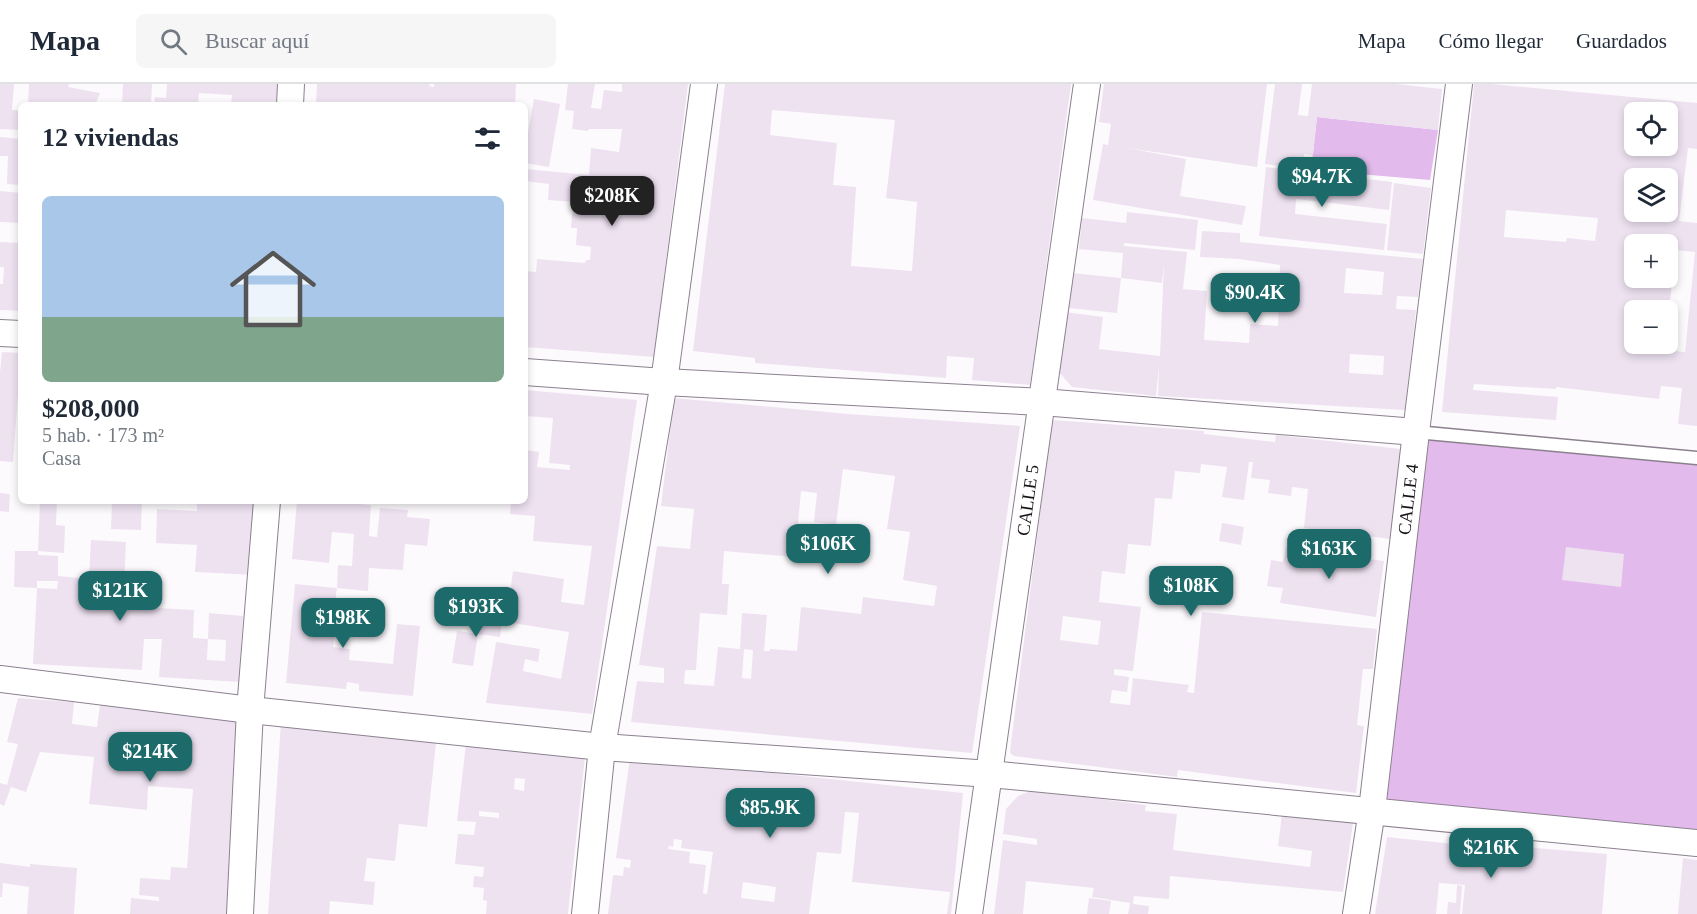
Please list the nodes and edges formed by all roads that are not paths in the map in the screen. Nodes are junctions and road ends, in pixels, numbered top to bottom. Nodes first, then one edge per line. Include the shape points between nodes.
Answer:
1 (291, 84) edge
2 (704, 84) edge
3 (1087, 84) edge
4 (1459, 84) edge
5 (290, 102) edge
6 (0, 333) edge
7 (18, 334) edge
8 (528, 372) edge
9 (664, 382) junction
10 (1042, 402) junction
11 (1416, 432) junction
12 (1697, 458) edge
13 (267, 504) edge
14 (0, 680) edge
15 (250, 710) junction
16 (602, 747) junction
17 (990, 774) junction
18 (1372, 810) junction
19 (1697, 843) edge
20 (240, 914) edge
21 (585, 914) edge
22 (969, 914) edge
23 (1356, 914) edge

1 - 5 street
2 - 9 street
3 - 10 street, CALLE 5
4 - 11 street, CALLE 4
6 - 7 street
8 - 9 street
9 - 10 street
9 - 16 street
10 - 11 street
10 - 17 street, CALLE 5
11 - 12 lane
11 - 18 street, CALLE 4
13 - 15 street
14 - 15 street
15 - 16 street
15 - 20 street
16 - 17 street
16 - 21 street
17 - 18 street
17 - 22 street, CALLE 5
18 - 19 street
18 - 23 street, CALLE 4

